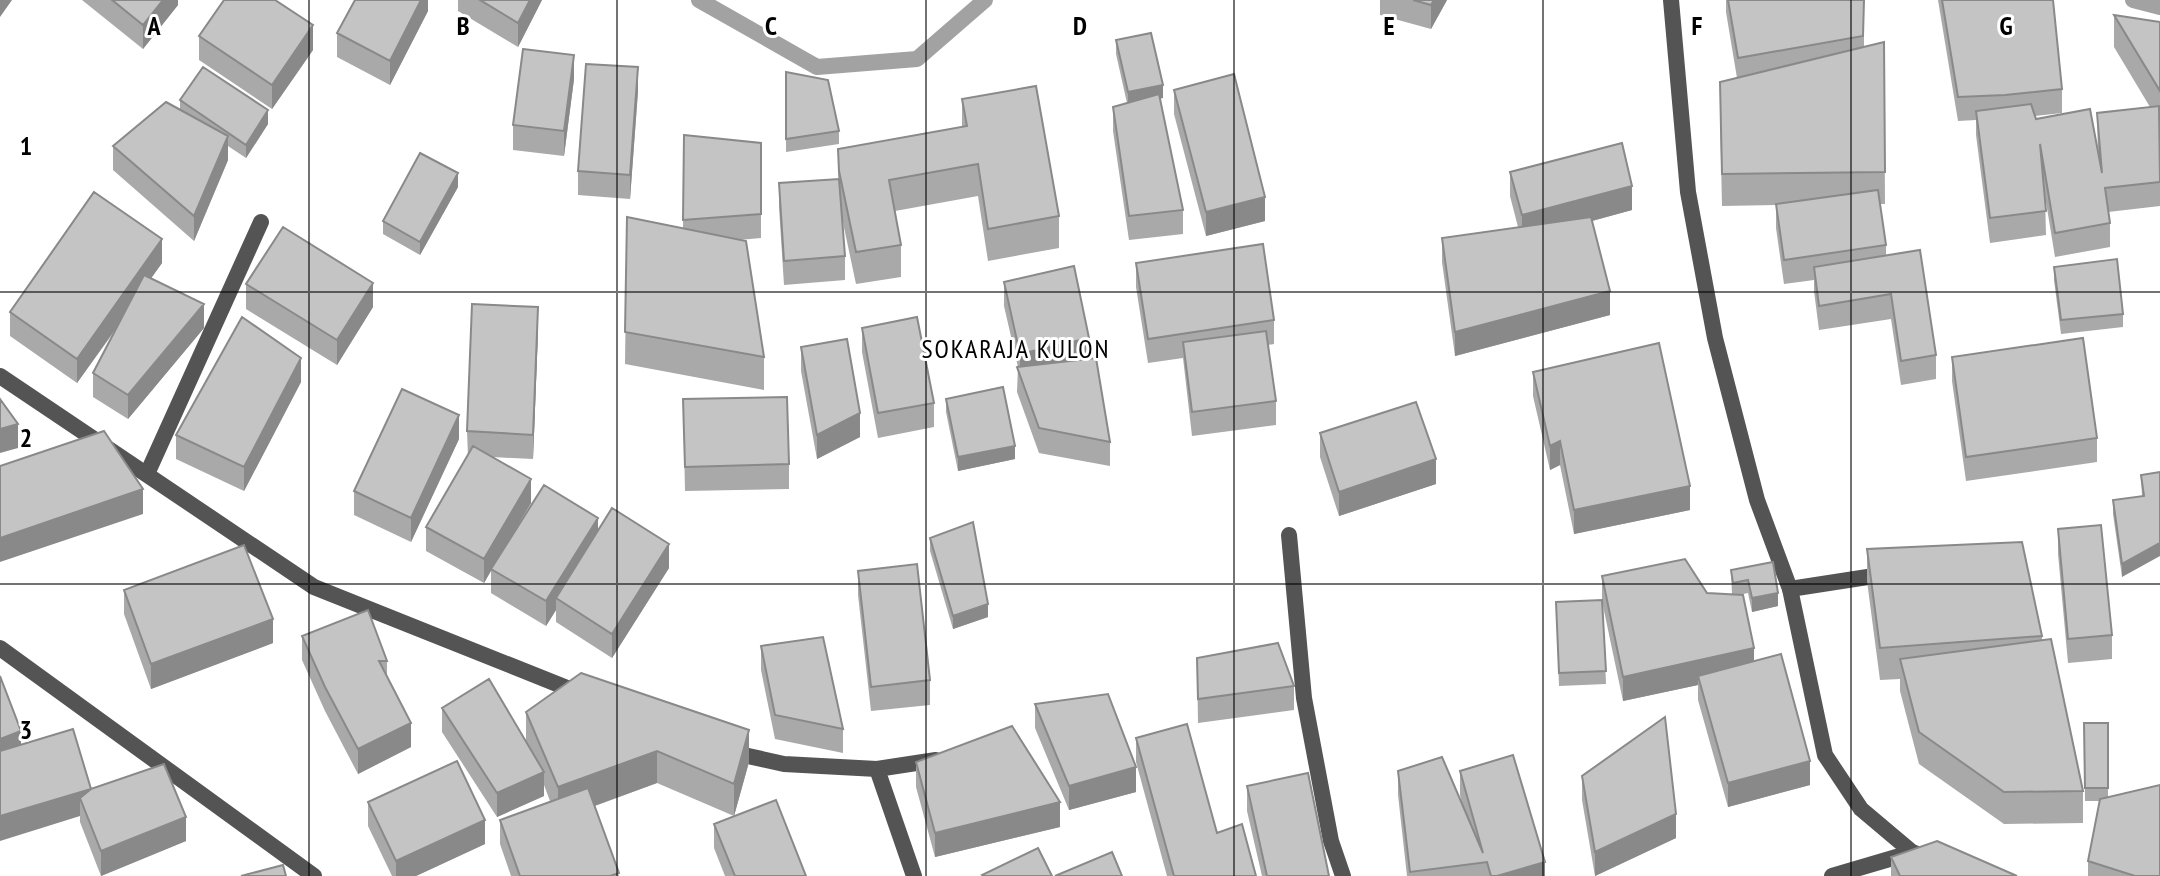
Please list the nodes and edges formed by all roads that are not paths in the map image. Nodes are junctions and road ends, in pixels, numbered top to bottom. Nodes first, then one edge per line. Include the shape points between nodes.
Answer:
1 (1671, 0) edge
2 (261, 222) dead end
3 (0, 376) edge
4 (147, 474) junction
5 (1289, 535) dead end
6 (1898, 572) edge
7 (1790, 589) junction
8 (0, 648) edge
9 (597, 700) edge
10 (715, 746) edge
11 (946, 758) edge
12 (877, 769) junction
13 (1912, 852) junction
14 (1936, 862) edge
15 (314, 876) edge
16 (914, 876) edge
17 (1343, 876) edge
18 (1832, 876) edge

1 - 7 street via 1688,192 1715,338 1757,500
2 - 4 street
3 - 4 street via 91,445
4 - 9 street via 314,587
5 - 17 street via 1304,698 1331,841
6 - 7 street
7 - 13 street via 1825,755 1861,809
8 - 15 street
10 - 12 street via 784,764
11 - 12 street
12 - 16 street
13 - 14 street
13 - 18 street

